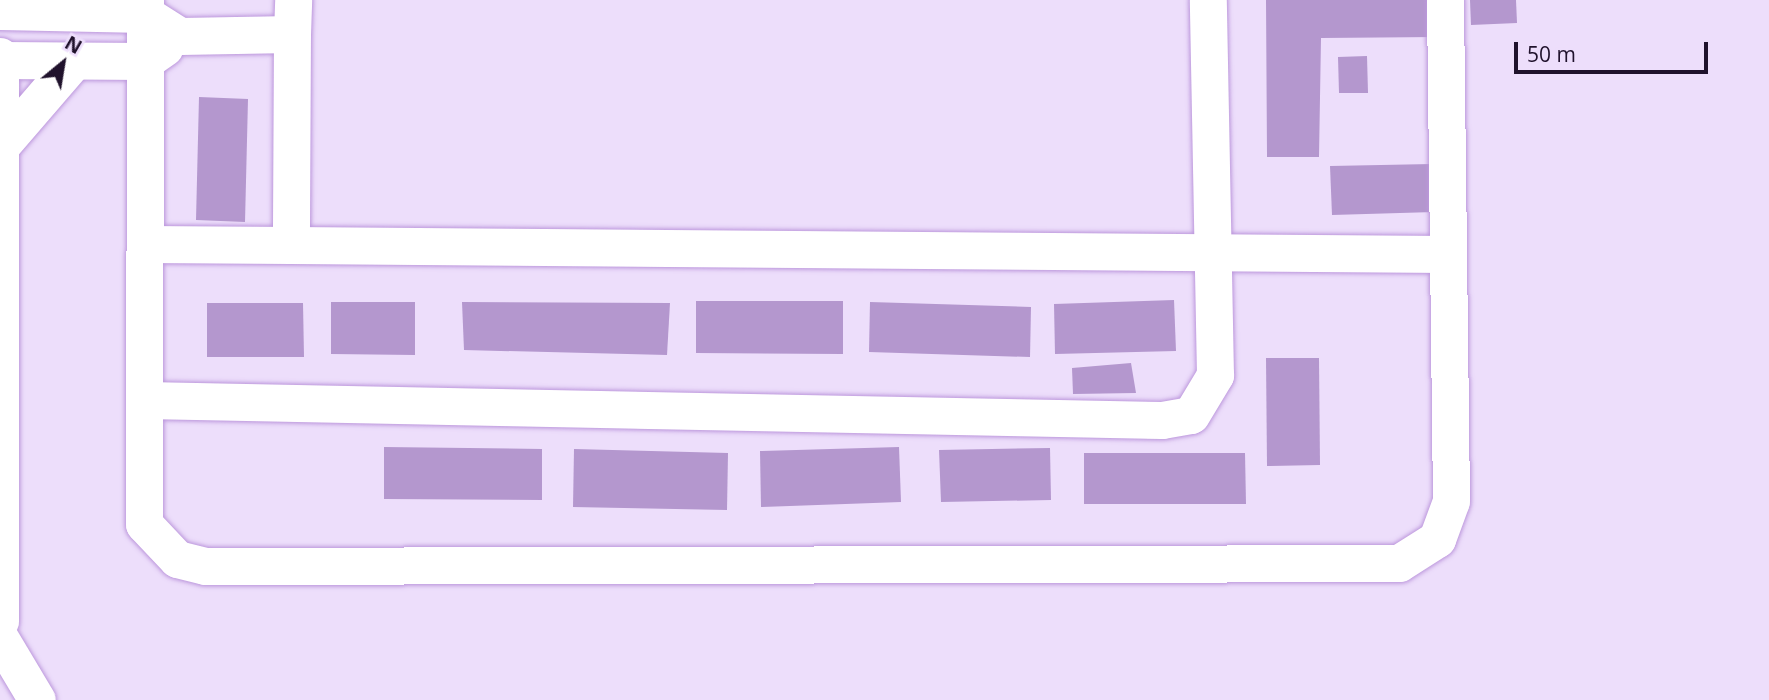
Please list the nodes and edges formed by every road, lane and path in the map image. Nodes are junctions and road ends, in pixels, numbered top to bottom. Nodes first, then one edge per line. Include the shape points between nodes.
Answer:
1 (1208, 0) edge
2 (1445, 0) edge
3 (68, 6) edge
4 (145, 7) edge
5 (0, 11) edge
6 (293, 17) edge
7 (180, 36) junction
8 (0, 58) edge
9 (74, 61) junction
10 (145, 61) junction
11 (0, 147) edge
12 (145, 244) junction
13 (291, 245) junction
14 (1213, 254) junction
15 (1448, 254) junction
16 (145, 400) junction
17 (0, 621) edge
18 (0, 638) edge
19 (37, 700) edge

1 - 14 street
2 - 15 street
3 - 4 street
3 - 5 street
4 - 7 street
4 - 10 street
6 - 7 street
6 - 13 street
7 - 10 street
8 - 9 street
8 - 11 street
9 - 10 street
9 - 11 street
10 - 12 street
11 - 17 street
12 - 13 street
12 - 16 street
13 - 14 street
14 - 15 street
14 - 16 street via 1215,375 1191,415 1162,420
15 - 16 street via 1451,500 1437,539 1399,563 205,566 177,559 144,524
18 - 19 street

